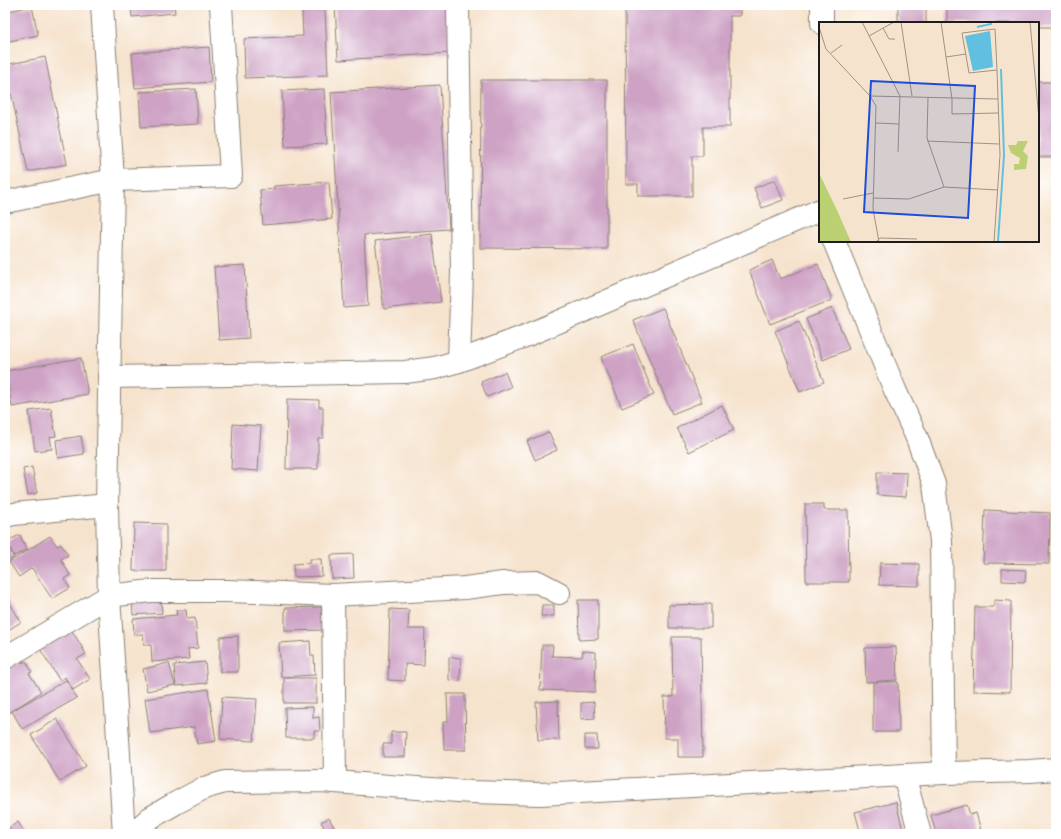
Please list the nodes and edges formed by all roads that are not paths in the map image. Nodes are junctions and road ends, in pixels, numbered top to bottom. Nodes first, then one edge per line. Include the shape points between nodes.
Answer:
1 (102, 5) edge
2 (221, 5) edge
3 (458, 5) edge
4 (822, 5) edge
5 (822, 22) edge
6 (113, 180) junction
7 (5, 202) edge
8 (819, 210) edge
9 (834, 242) edge
10 (460, 361) junction
11 (109, 377) junction
12 (107, 505) junction
13 (5, 516) edge
14 (559, 593) dead end
15 (333, 595) junction
16 (109, 596) junction
17 (5, 658) edge
18 (1056, 769) edge
19 (944, 773) junction
20 (904, 775) junction
21 (335, 782) junction
22 (124, 834) edge
23 (132, 834) edge
24 (920, 834) edge

1 - 6 street
2 - 6 street via 231,176
3 - 10 street via 462,274
4 - 5 street
6 - 7 street
6 - 11 street
8 - 10 street via 528,335
9 - 19 street via 934,484 941,541
10 - 11 street via 405,372
11 - 12 street
12 - 13 street
12 - 16 street
14 - 15 street via 538,582
15 - 16 street via 227,590 152,591
15 - 21 street
16 - 17 street
16 - 22 street
18 - 19 street
19 - 20 street
20 - 21 street via 540,794
20 - 24 street
21 - 23 street via 225,782 204,788 176,802 150,818

